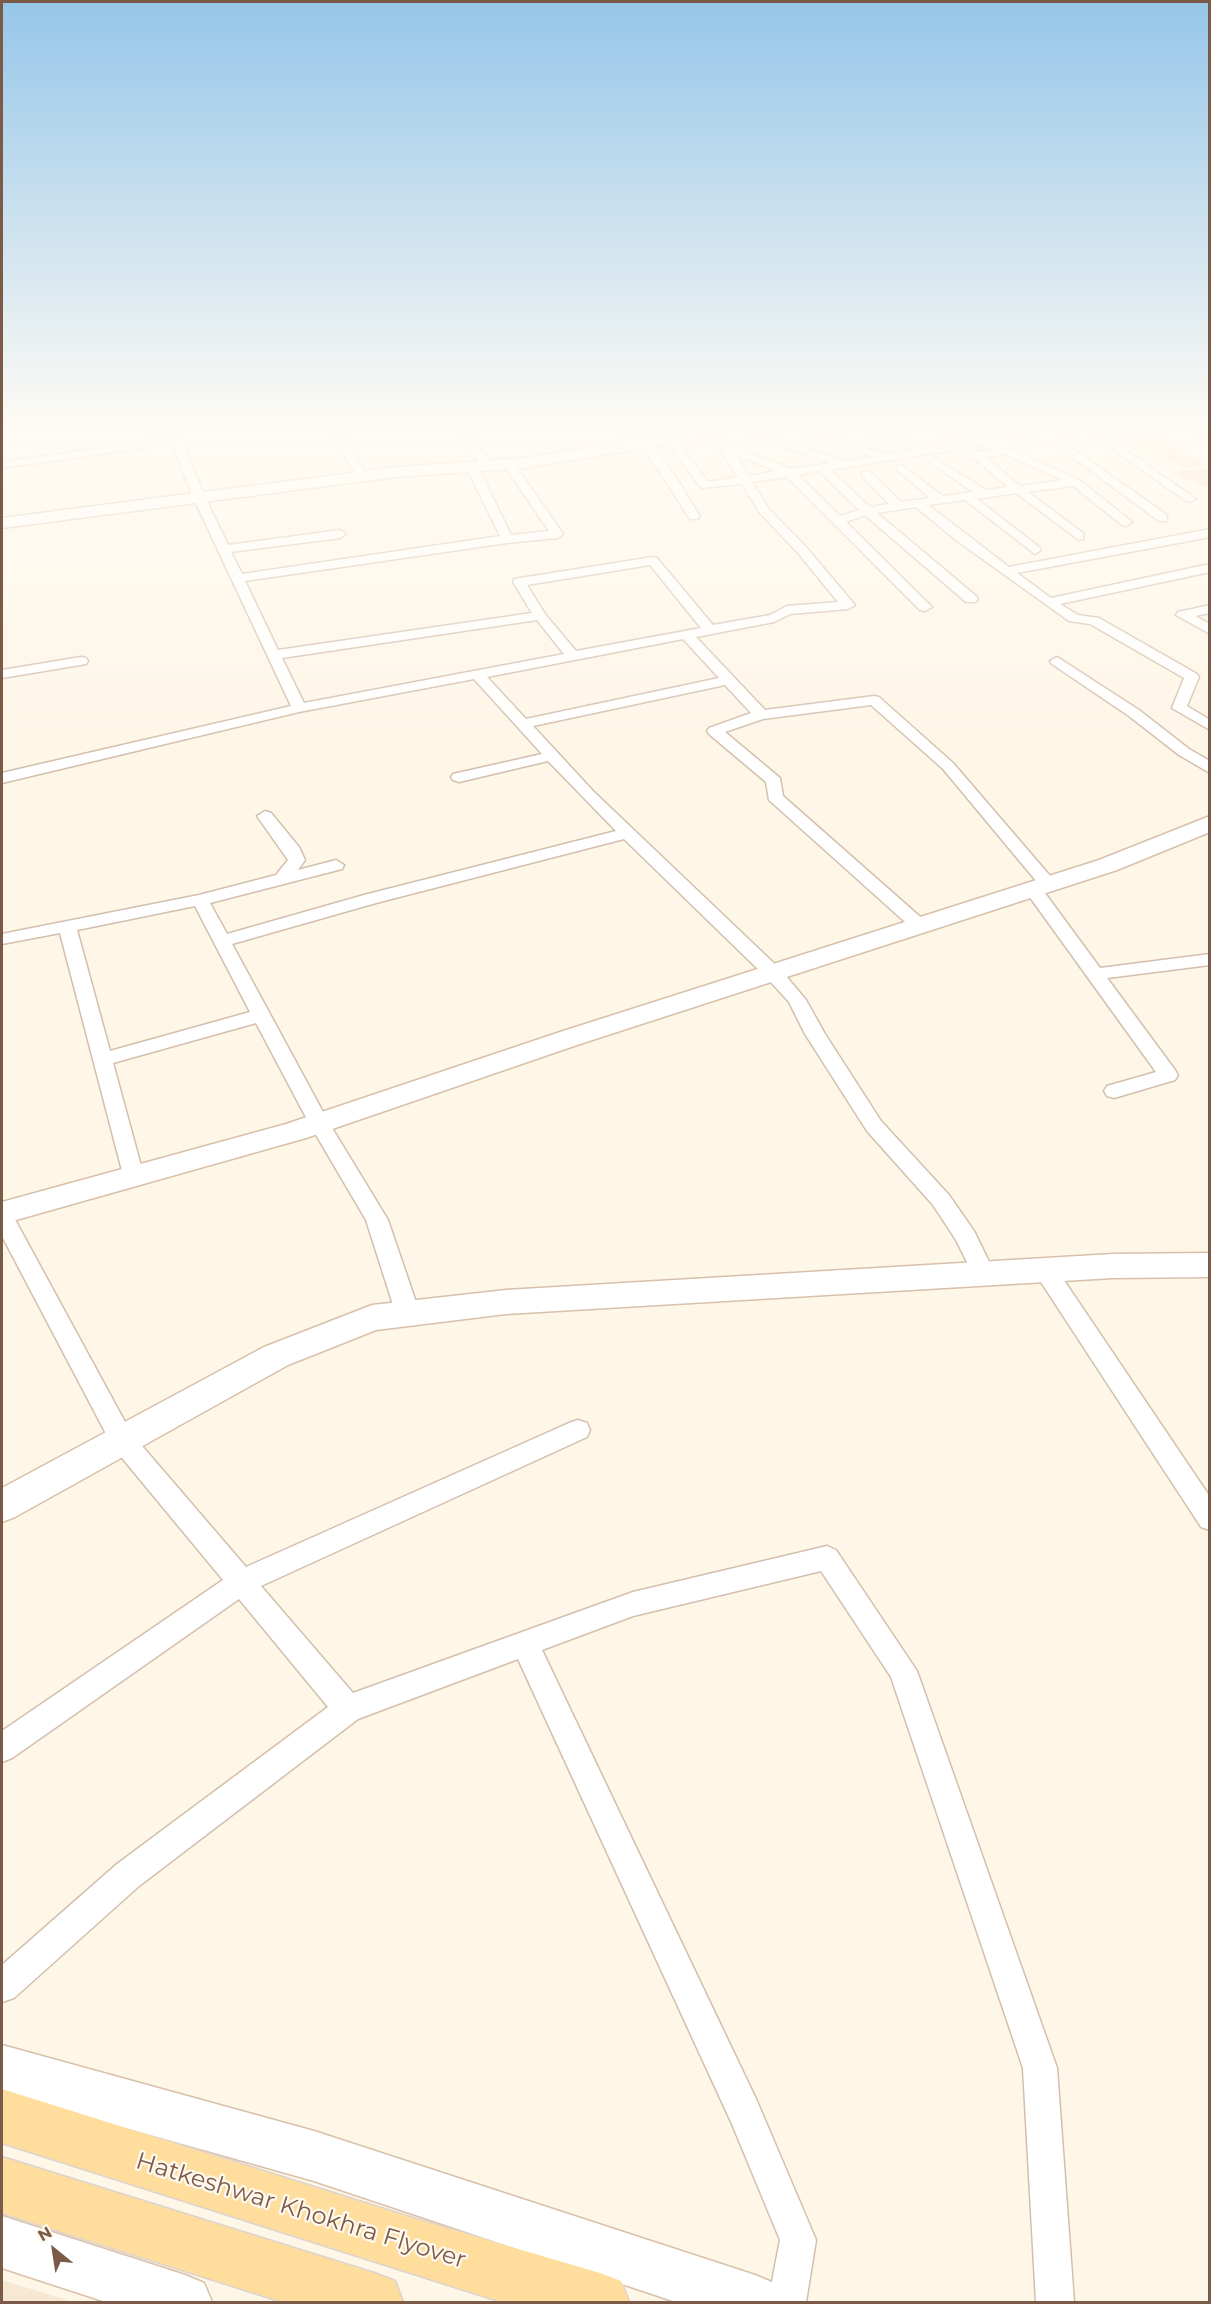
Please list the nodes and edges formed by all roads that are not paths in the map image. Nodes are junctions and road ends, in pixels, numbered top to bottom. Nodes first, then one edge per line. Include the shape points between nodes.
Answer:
1 (219, 539) edge
2 (305, 539) edge
3 (507, 539) joint
4 (512, 539) edge
5 (791, 539) edge
6 (854, 539) edge
7 (899, 539) edge
8 (964, 539) edge
9 (1021, 539) edge
10 (1180, 539) edge
11 (224, 549) junction
12 (1035, 550) dead end
13 (1209, 568) edge
14 (1007, 571) junction
15 (238, 578) junction
16 (971, 600) dead end
17 (1049, 602) junction
18 (925, 607) dead end
19 (1209, 609) edge
20 (540, 616) junction
21 (710, 630) junction
22 (1209, 630) edge
23 (687, 635) junction
24 (274, 655) junction
25 (573, 656) junction
26 (81, 661) dead end
27 (1057, 661) dead end
28 (2, 674) edge
29 (477, 674) junction
30 (728, 680) junction
31 (299, 708) junction
32 (761, 715) junction
33 (523, 723) junction
34 (1209, 726) edge
35 (552, 756) junction
36 (1209, 768) edge
37 (459, 777) dead end
38 (2, 778) edge
39 (266, 816) dead end
40 (1209, 823) edge
41 (627, 833) junction
42 (336, 865) dead end
43 (282, 879) junction
44 (1041, 887) junction
45 (200, 900) junction
46 (920, 926) junction
47 (67, 927) junction
48 (2, 939) edge
49 (222, 941) junction
50 (1209, 959) edge
51 (774, 974) junction
52 (1095, 974) junction
53 (262, 1015) junction
54 (102, 1060) junction
55 (1114, 1091) dead end
56 (319, 1123) junction
57 (133, 1177) junction
58 (2, 1215) edge
59 (1209, 1265) edge
60 (1045, 1270) junction
61 (984, 1274) junction
62 (408, 1314) junction
63 (578, 1430) dead end
64 (122, 1440) junction
65 (2, 1506) edge
66 (1209, 1519) edge
67 (241, 1582) junction
68 (525, 1644) junction
69 (348, 1709) junction
70 (2, 1748) edge
71 (2, 1986) edge
72 (2, 2069) edge
73 (2, 2116) edge
74 (2, 2185) edge
75 (2, 2242) edge
76 (185, 2302) edge
77 (374, 2302) edge
78 (600, 2302) edge
79 (755, 2302) edge
80 (787, 2302) edge
81 (1055, 2302) edge

1 - 11 street
2 - 11 street
3 - 4 street
3 - 15 street
5 - 21 street via 848,605 787,610 774,618
6 - 18 street
7 - 16 street
8 - 14 street
9 - 12 street
10 - 14 street
11 - 15 street
13 - 17 street
14 - 17 street
15 - 24 street
17 - 34 street via 1074,618 1094,621 1192,677 1179,708
19 - 22 street via 1183,615
20 - 21 street via 519,582 653,561
20 - 24 street
20 - 25 street
21 - 23 street
23 - 25 street
23 - 30 street
24 - 31 street
25 - 29 street
26 - 28 street
27 - 36 street
29 - 31 street
29 - 33 street
30 - 32 street
30 - 33 street
31 - 38 street
32 - 44 street via 874,700 948,766
32 - 46 street via 714,731 774,781 775,797
33 - 35 street
35 - 37 street
35 - 41 street
39 - 43 street via 297,861
40 - 44 street via 1108,865
41 - 49 street
41 - 51 street
42 - 43 street
43 - 45 street
44 - 46 street
44 - 52 street
45 - 47 street
45 - 49 street
46 - 51 street
47 - 48 street
47 - 54 street
49 - 53 street
50 - 52 street
51 - 56 street
51 - 61 street via 797,1000 874,1126 941,1200 966,1237
52 - 55 street via 1168,1075
53 - 54 street
53 - 56 street
54 - 57 street
56 - 57 street
56 - 62 street via 377,1220
57 - 58 street
58 - 64 street
59 - 60 street
60 - 61 street
60 - 66 street
61 - 62 street via 506,1302
62 - 64 street via 372,1318 276,1356
63 - 67 street
64 - 65 street
64 - 67 street
67 - 69 street
67 - 70 street
68 - 69 street
68 - 80 street via 745,2113 798,2240
68 - 81 street via 633,1604 827,1558 903,1671 1040,2068
69 - 71 street via 128,1875
72 - 79 street via 314,2156
73 - 78 main road, Hatkeshwar Khokhra Flyover
74 - 77 main road
75 - 76 street

